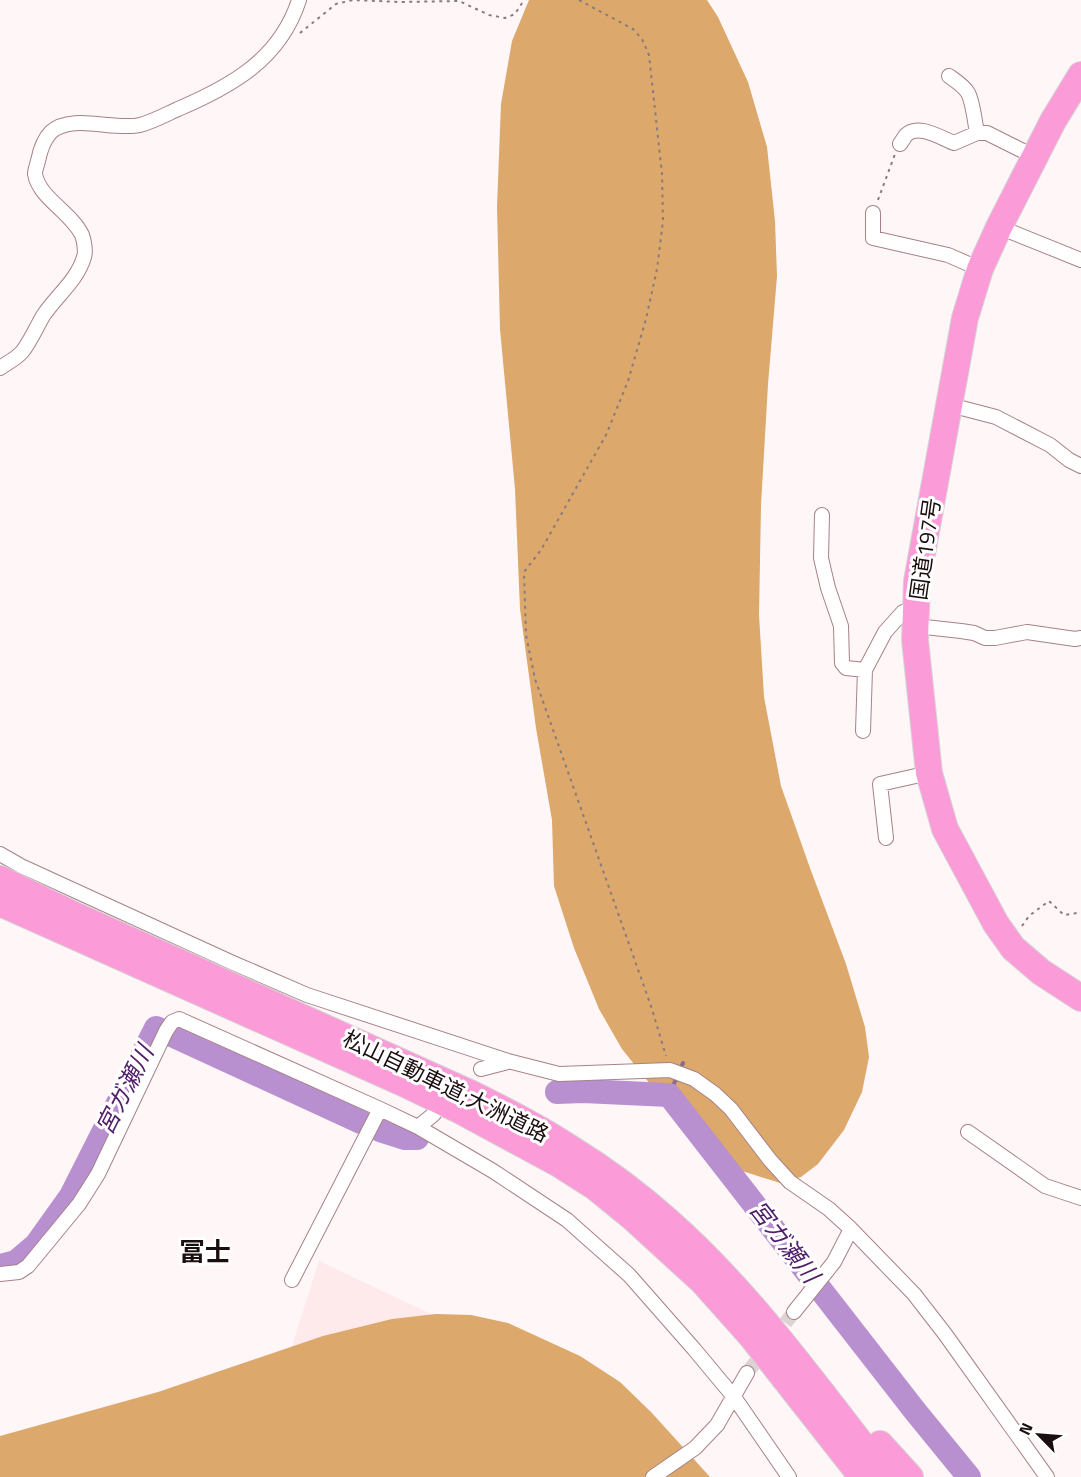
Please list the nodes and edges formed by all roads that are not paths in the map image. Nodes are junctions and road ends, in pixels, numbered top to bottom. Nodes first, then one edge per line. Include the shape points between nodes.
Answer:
1 (299, 0) edge
2 (1081, 75) edge
3 (949, 76) dead end
4 (977, 134) junction
5 (900, 144) road end
6 (1035, 157) junction
7 (873, 213) road end
8 (999, 227) junction
9 (1081, 260) edge
10 (980, 269) junction
11 (0, 368) edge
12 (950, 405) junction
13 (1081, 466) edge
14 (822, 515) dead end
15 (916, 618) junction
16 (1081, 638) edge
17 (865, 670) junction
18 (864, 731) dead end
19 (929, 773) junction
20 (886, 838) dead end
21 (0, 854) edge
22 (0, 879) edge
23 (0, 903) edge
24 (1081, 998) edge
25 (508, 1061) junction
26 (481, 1069) dead end
27 (380, 1109) junction
28 (434, 1114) dead end
29 (418, 1127) junction
30 (968, 1132) dead end
31 (1081, 1198) edge
32 (851, 1229) junction
33 (656, 1238) junction
34 (717, 1268) junction
35 (0, 1274) edge
36 (292, 1280) dead end
37 (794, 1312) tunnel mouth
38 (747, 1373) tunnel mouth
39 (734, 1397) junction
40 (653, 1477) edge
41 (789, 1477) edge
42 (841, 1477) edge
43 (862, 1477) edge
44 (887, 1477) edge
45 (910, 1477) edge
46 (1047, 1477) edge

1 - 11 street via 277,44 262,60 196,101 140,125 74,122 51,132 40,151 35,173 40,189 68,215 82,235 85,255 75,276 44,314 21,353
2 - 6 highway, 国道197号
3 - 4 street via 968,92
4 - 5 street via 954,143 914,130
4 - 6 street via 987,133
6 - 8 highway, 国道197号
7 - 10 street via 873,238 948,255
8 - 9 street
8 - 10 highway, 国道197号
10 - 12 highway, 国道197号 via 965,318
12 - 13 street via 996,417
12 - 15 highway, 国道197号 via 917,582
14 - 17 street via 821,558 841,626 842,663 846,669
15 - 16 street via 985,638 1028,632
15 - 17 street via 903,612 885,632
15 - 19 highway, 国道197号
17 - 18 street
19 - 20 street via 880,784
19 - 24 highway, 国道197号 via 945,828 996,924 1013,948
21 - 25 street via 308,995
22 - 34 highway, 松山自動車道;大洲道路 via 530,1124 606,1172 669,1222
23 - 33 highway, 松山自動車道;大洲道路 via 462,1111 595,1187
25 - 26 street
25 - 32 street via 560,1074 670,1070 694,1079 731,1109 790,1182
27 - 29 street
27 - 35 street via 179,1019 171,1022 98,1174 79,1204 28,1266 19,1272
27 - 36 street
28 - 29 street
29 - 39 street via 567,1220 629,1275
30 - 31 street via 1045,1186
32 - 37 street via 834,1262
32 - 46 street via 914,1294
33 - 42 highway
33 - 43 highway, 松山自動車道;大洲道路 via 703,1282 752,1337
34 - 44 highway, 松山自動車道;大洲道路 via 798,1362
34 - 45 highway via 769,1318
38 - 39 street
39 - 40 street via 717,1425 695,1448
39 - 41 street

